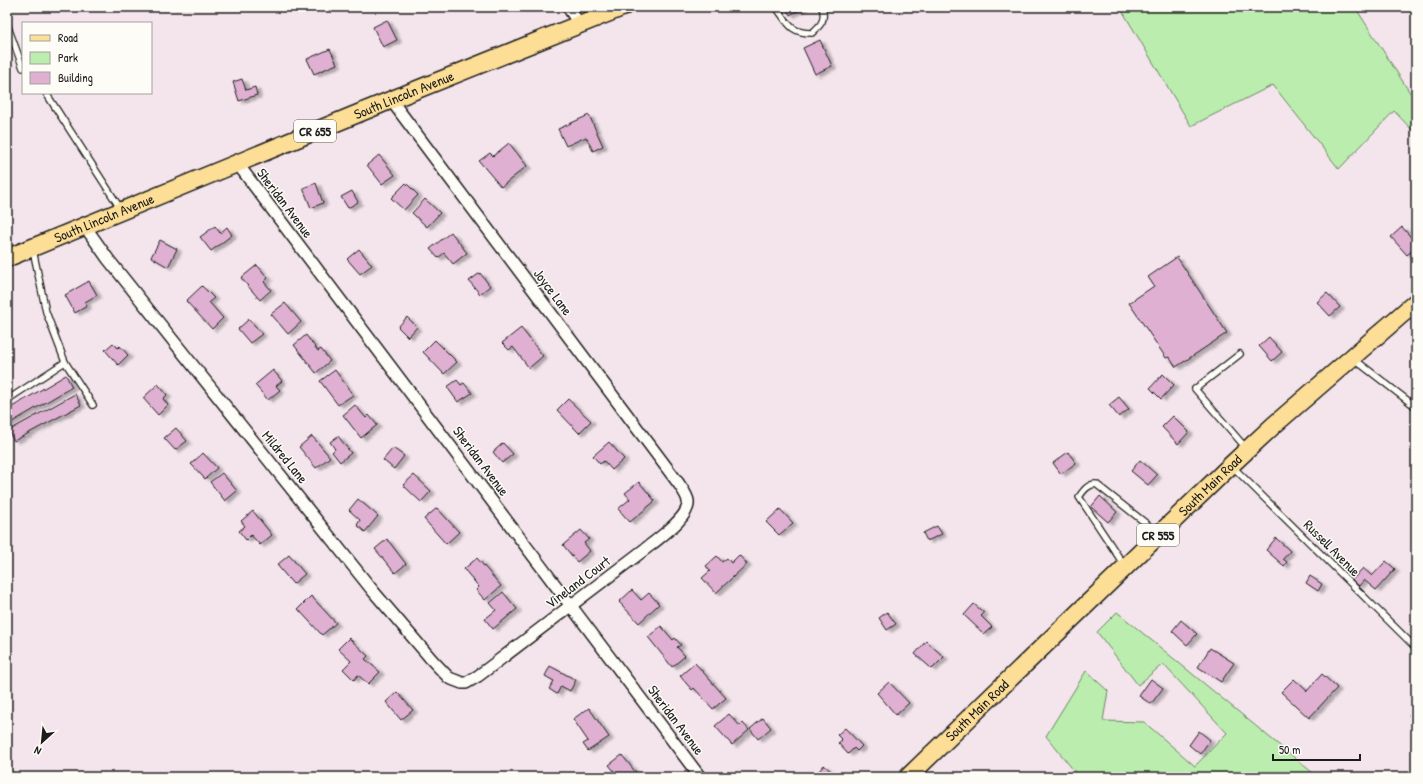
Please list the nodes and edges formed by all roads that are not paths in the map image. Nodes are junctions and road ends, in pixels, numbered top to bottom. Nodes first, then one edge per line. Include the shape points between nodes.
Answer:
1 (568, 7) edge
2 (623, 7) edge
3 (776, 7) edge
4 (822, 7) edge
5 (7, 24) edge
6 (580, 25) junction
7 (22, 65) edge
8 (47, 94) edge
9 (391, 100) junction
10 (237, 163) junction
11 (121, 210) junction
12 (84, 226) junction
13 (32, 248) junction
14 (7, 258) edge
15 (1416, 302) edge
16 (1240, 354) dead end
17 (1352, 357) junction
18 (65, 362) junction
19 (7, 400) edge
20 (93, 405) dead end
21 (1416, 407) edge
22 (1247, 450) junction
23 (1231, 465) junction
24 (688, 504) joint
25 (1156, 537) junction
26 (1125, 567) junction
27 (572, 606) junction
28 (1416, 648) edge
29 (478, 676) joint
30 (700, 777) edge
31 (908, 777) edge

1 - 6 street
2 - 6 main road, South Lincoln Avenue / CR 655
3 - 4 lane via 797,32 812,33 822,25
5 - 7 lane
6 - 9 main road, South Lincoln Avenue / CR 655
8 - 11 lane
9 - 10 main road, South Lincoln Avenue / CR 655
9 - 24 street, Joyce Lane via 679,484
10 - 11 main road, South Lincoln Avenue / CR 655
10 - 27 street, Sheridan Avenue
11 - 12 main road, South Lincoln Avenue / CR 655
12 - 13 main road, South Lincoln Avenue / CR 655
12 - 29 street, Mildred Lane via 374,591 432,660 454,680 466,682
13 - 14 main road, South Lincoln Avenue / CR 655
13 - 18 lane via 46,312
15 - 17 main road, South Main Road / CR 555
16 - 22 lane via 1195,389
17 - 21 lane
17 - 22 main road, South Main Road / CR 555
18 - 19 lane
18 - 20 lane
22 - 23 main road, South Main Road / CR 555
23 - 25 main road, South Main Road / CR 555
23 - 28 lane, Russell Avenue
24 - 27 street, Vineland Court via 684,516 672,528
25 - 26 main road, South Main Road / CR 555
25 - 26 lane via 1148,526 1096,484 1084,489 1079,497
26 - 31 main road, South Main Road / CR 555
27 - 29 street, Vineland Court
27 - 30 street, Sheridan Avenue

